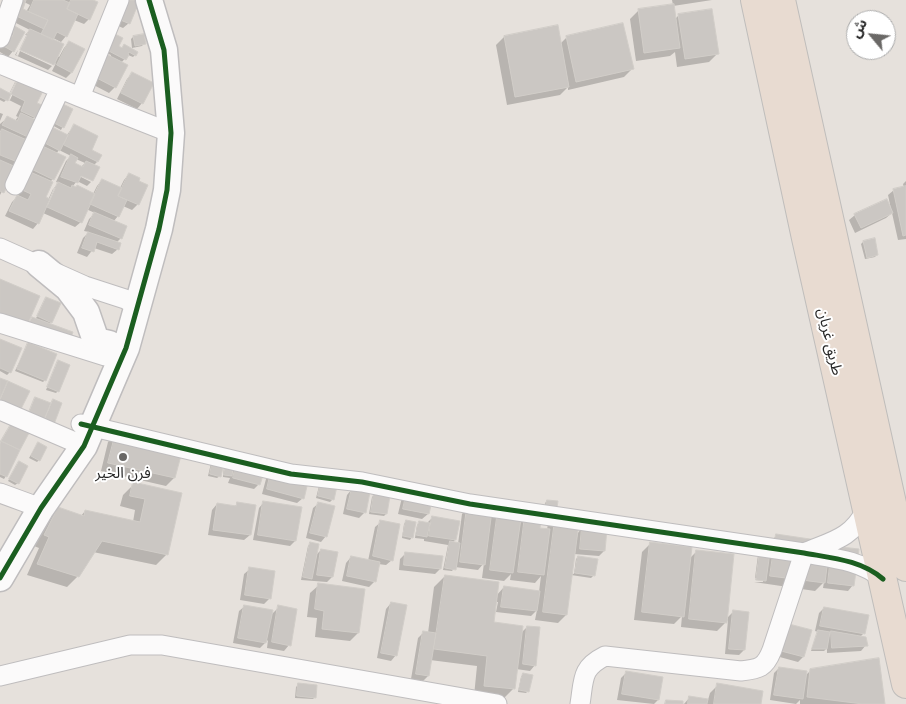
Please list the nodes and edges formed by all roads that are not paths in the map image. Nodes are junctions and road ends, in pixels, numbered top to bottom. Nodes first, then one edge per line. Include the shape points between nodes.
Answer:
1 (14, 0) edge
2 (120, 0) edge
3 (149, 0) edge
4 (755, 0) edge
5 (781, 0) edge
6 (0, 38) edge
7 (0, 64) edge
8 (60, 89) junction
9 (80, 97) junction
10 (171, 133) junction
11 (15, 185) dead end
12 (0, 248) edge
13 (39, 264) junction
14 (132, 303) junction
15 (0, 323) edge
16 (107, 350) junction
17 (0, 410) edge
18 (84, 435) junction
19 (0, 493) edge
20 (41, 508) junction
21 (866, 510) junction
22 (804, 553) junction
23 (895, 573) edge
24 (0, 578) edge
25 (0, 676) edge
26 (906, 684) edge
27 (497, 704) edge
28 (580, 704) edge

1 - 6 street
2 - 9 street
3 - 10 street via 164,50
4 - 21 highway, طريق غريان
5 - 23 highway, طريق غريان
7 - 8 street
8 - 9 street
8 - 11 street
9 - 10 street
10 - 14 street via 167,190 150,261
12 - 13 street
13 - 14 street
13 - 16 street via 68,288 86,312 96,341
14 - 16 street
14 - 18 street via 126,348
15 - 16 street
16 - 18 street
17 - 18 street
18 - 20 street via 62,478
18 - 22 street via 291,474 362,482 470,504
19 - 20 street
20 - 24 street
21 - 22 street via 845,536
21 - 23 highway, طريق غريان
22 - 23 street via 848,561 875,572
22 - 28 street via 769,658 761,667 741,671 606,656 593,662 584,674
23 - 26 highway, طريق غريان
25 - 27 street via 130,645 162,645

